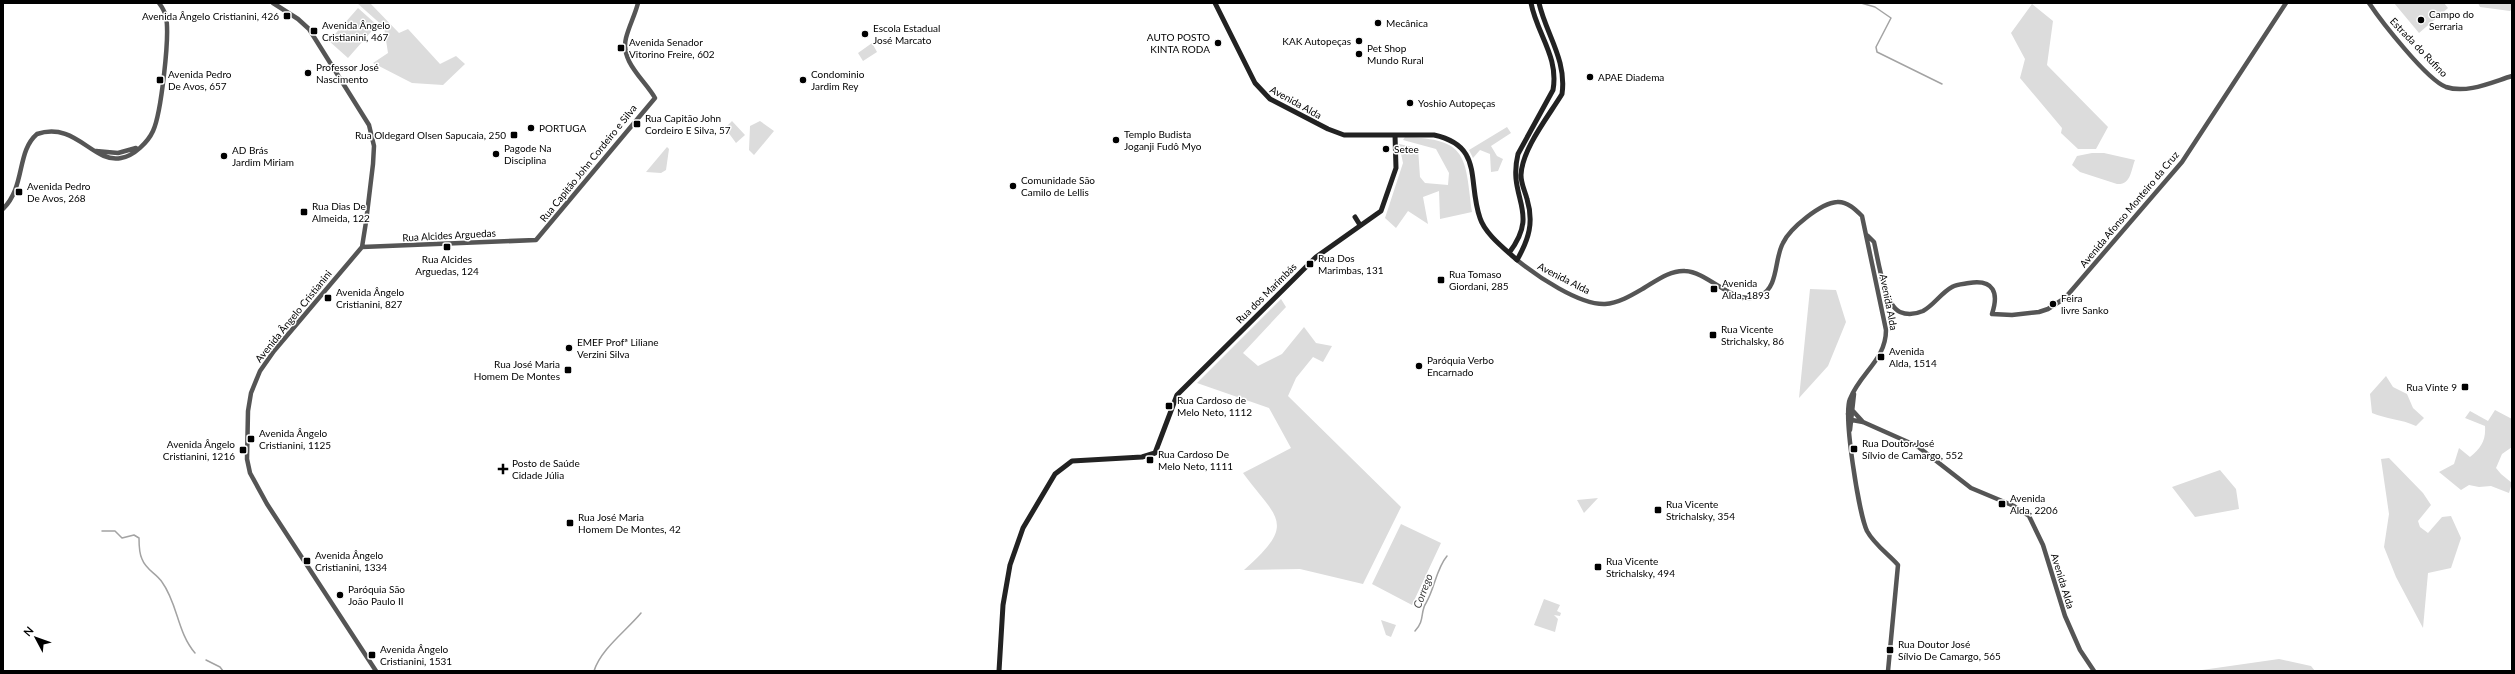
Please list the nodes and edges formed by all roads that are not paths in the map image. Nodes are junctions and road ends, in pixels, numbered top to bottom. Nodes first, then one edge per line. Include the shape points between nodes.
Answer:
1 (159, 3) edge
2 (273, 3) edge
3 (638, 3) edge
4 (1215, 3) edge
5 (1531, 3) edge
6 (1539, 3) edge
7 (2286, 3) edge
8 (2370, 3) edge
9 (2512, 76) edge
10 (1395, 135) junction
11 (3, 209) edge
12 (1355, 217) dead end
13 (1360, 225) junction
14 (1868, 236) junction
15 (536, 240) joint
16 (362, 247) junction
17 (1510, 253) junction
18 (1517, 260) junction
19 (1854, 393) junction
20 (1853, 411) junction
21 (1848, 414) junction
22 (1852, 420) junction
23 (1864, 422) junction
24 (1850, 430) junction
25 (376, 671) edge
26 (999, 671) edge
27 (1888, 671) edge
28 (2094, 671) edge

1 - 11 street via 166,23 160,106 154,130 140,147 121,158 106,157 61,132 37,134 26,150 18,186
2 - 16 street via 309,29 369,125 374,146 373,164
3 - 15 street, Rua Capitão John Cordeiro e Silva via 625,43 632,65 655,98
4 - 10 main road, Avenida Alda via 1255,83 1266,96 1344,135
5 - 17 main road via 1536,24 1552,57 1555,78 1553,90 1518,154 1515,181 1525,219 1519,239
6 - 18 main road via 1562,64 1563,86 1562,94 1530,145 1523,163 1522,185 1530,209 1531,229
7 - 14 street, Avenida Afonso Monteiro da Cruz via 2182,162 2068,295 2057,304 2038,312 1992,314 1996,299 1994,291 1990,285 1980,281 1952,287 1924,310 1907,314 1899,312 1888,296 1874,242
8 - 9 street, Estrada do Rufino via 2390,33 2446,87 2464,89
10 - 13 main road, Rua dos Marimbás via 1396,168 1386,201 1377,216
10 - 17 main road, Avenida Alda via 1434,135 1445,138 1466,152 1472,167 1480,218
12 - 13 main road
13 - 26 main road, Rua dos Marimbás via 1316,257 1177,395 1158,450 1153,455 1072,461 1059,469 1023,528 1010,565 1003,605
14 - 18 street, Avenida Alda via 1862,216 1854,208 1838,201 1822,206 1785,238 1777,256 1773,284 1762,295 1754,298 1741,296 1709,282 1701,275 1681,271 1668,274 1633,295 1617,301 1593,303 1537,275
14 - 19 street, Avenida Alda via 1886,341 1882,353
15 - 16 street, Rua Alcides Arguedas
16 - 25 street, Avenida Ângelo Cristianini via 260,371 250,399 246,441 249,468 256,485
17 - 18 main road, Avenida Alda
19 - 20 street
19 - 21 street, Avenida Alda
20 - 22 street
20 - 23 street, Avenida Alda
21 - 22 street
21 - 24 street, Avenida Alda
22 - 23 street, Avenida Alda
22 - 24 street
23 - 28 street, Avenida Alda via 1917,446 1971,488 2014,506 2029,516 2043,546 2065,616 2080,650
24 - 27 street, Avenida Alda via 1865,524 1874,540 1898,565

